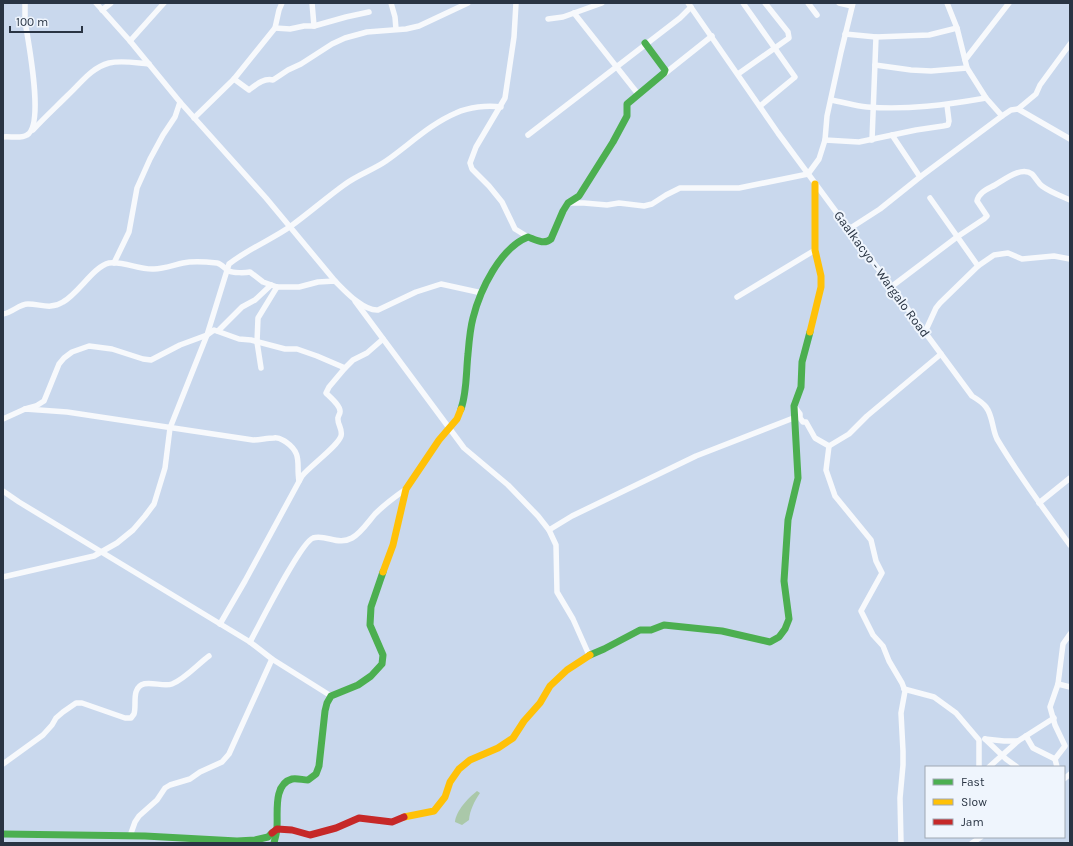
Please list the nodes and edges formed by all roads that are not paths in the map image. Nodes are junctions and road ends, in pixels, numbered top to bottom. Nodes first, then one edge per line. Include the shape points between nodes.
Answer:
1 (25, 3) edge
2 (96, 3) edge
3 (111, 3) edge
4 (164, 3) edge
5 (282, 3) edge
6 (312, 3) edge
7 (391, 3) edge
8 (468, 3) edge
9 (516, 3) edge
10 (602, 3) edge
11 (743, 3) edge
12 (765, 3) edge
13 (808, 3) edge
14 (839, 3) edge
15 (948, 3) edge
16 (1009, 3) edge
17 (690, 5) edge
18 (853, 5) edge
19 (102, 10) junction
20 (369, 12) dead end
21 (574, 13) junction
22 (817, 15) dead end
23 (548, 19) dead end
24 (314, 26) junction
25 (275, 28) junction
26 (957, 28) junction
27 (396, 29) junction
28 (845, 34) junction
29 (712, 36) junction
30 (876, 37) junction
31 (130, 40) junction
32 (645, 44) junction
33 (1070, 44) edge
34 (774, 49) junction
35 (965, 60) junction
36 (149, 64) junction
37 (875, 65) junction
38 (616, 68) junction
39 (966, 68) junction
40 (738, 74) junction
41 (662, 75) junction
42 (234, 79) junction
43 (638, 94) junction
44 (986, 98) junction
45 (831, 100) junction
46 (180, 102) junction
47 (947, 105) junction
48 (760, 106) junction
49 (501, 107) junction
50 (874, 107) junction
51 (1018, 109) junction
52 (1002, 116) junction
53 (194, 118) junction
54 (32, 130) junction
55 (528, 135) dead end
56 (892, 135) junction
57 (3, 137) edge
58 (1070, 139) edge
59 (825, 140) junction
60 (872, 140) junction
61 (808, 174) junction
62 (920, 177) junction
63 (815, 184) junction
64 (930, 198) dead end
65 (1070, 200) edge
66 (568, 203) junction
67 (290, 226) junction
68 (849, 229) junction
69 (528, 237) junction
70 (957, 237) junction
71 (815, 250) junction
72 (1070, 259) edge
73 (114, 263) junction
74 (978, 266) junction
75 (228, 270) junction
76 (335, 281) junction
77 (271, 285) junction
78 (277, 287) junction
79 (891, 287) junction
80 (482, 293) junction
81 (352, 296) junction
82 (737, 298) dead end
83 (3, 314) edge
84 (218, 331) junction
85 (925, 332) junction
86 (207, 335) junction
87 (383, 339) junction
88 (257, 342) junction
89 (941, 354) junction
90 (261, 368) dead end
91 (345, 368) junction
92 (794, 406) junction
93 (25, 409) junction
94 (796, 417) junction
95 (3, 419) edge
96 (170, 428) junction
97 (450, 428) junction
98 (829, 446) junction
99 (1070, 478) edge
100 (299, 481) junction
101 (406, 489) junction
102 (3, 491) edge
103 (1039, 503) junction
104 (549, 530) junction
105 (1070, 545) edge
106 (102, 552) junction
107 (3, 577) edge
108 (220, 624) junction
109 (1070, 634) edge
110 (250, 642) junction
111 (589, 655) junction
112 (209, 656) dead end
113 (272, 659) junction
114 (1058, 684) junction
115 (1070, 687) edge
116 (904, 689) junction
117 (331, 696) junction
118 (1054, 718) junction
119 (1026, 736) junction
120 (982, 740) junction
121 (1018, 741) junction
122 (1002, 756) junction
123 (1055, 759) junction
124 (3, 764) edge
125 (979, 766) edge
126 (990, 766) edge
127 (1016, 766) edge
128 (1057, 766) edge
129 (277, 829) junction
130 (3, 834) edge
131 (130, 836) junction
132 (274, 843) edge
133 (901, 843) edge

1 - 54 street via 35,99
2 - 19 street
3 - 19 street
4 - 31 street
5 - 25 street
6 - 24 street
7 - 27 street
8 - 27 street via 419,26
9 - 49 street via 508,84
10 - 21 street
11 - 34 street
12 - 34 street via 788,32 789,38
13 - 22 street
14 - 18 street
15 - 26 street
16 - 35 street
17 - 29 street, Gaalkacyo - Wargalo Road
17 - 32 street via 680,18
18 - 28 street
19 - 31 street
20 - 24 street
21 - 23 street
21 - 38 street
24 - 25 street
25 - 42 street
26 - 30 street via 929,35
26 - 35 street
27 - 42 street via 367,32 345,38 273,80 260,82 250,90
28 - 30 street
28 - 45 street
29 - 40 street, Gaalkacyo - Wargalo Road
29 - 41 street
30 - 37 street
31 - 36 street
32 - 38 street
32 - 41 street via 665,70
33 - 51 street via 1036,94
34 - 40 street
34 - 48 street via 795,77
35 - 39 street
36 - 46 street
36 - 54 street via 118,62 96,68
37 - 39 street via 931,71
37 - 50 street
38 - 43 street
38 - 55 street
39 - 44 street
40 - 48 street, Gaalkacyo - Wargalo Road
41 - 43 street
42 - 53 street
43 - 66 street via 627,104 626,119 586,187 579,196
44 - 47 street
44 - 52 street
45 - 50 street
45 - 59 street
46 - 53 street
46 - 73 street via 175,117 137,188 129,232
47 - 50 street
47 - 56 street via 948,125
48 - 61 street, Gaalkacyo - Wargalo Road
49 - 67 street via 456,112 440,121 385,162 344,185
49 - 69 street via 484,131 470,163 472,170 502,202 515,229
50 - 60 street
51 - 52 street
51 - 58 street
52 - 62 street
53 - 67 street
54 - 57 street via 23,137
56 - 60 street
56 - 62 street
59 - 60 street
59 - 61 street via 819,159
61 - 63 street, Gaalkacyo - Wargalo Road
61 - 66 street via 738,188 680,188 644,206 620,203
62 - 68 street via 880,209
63 - 68 street, Gaalkacyo - Wargalo Road
63 - 71 street
64 - 70 street
65 - 70 street via 1042,185 1032,174 1020,172 982,193 977,201 987,216
66 - 69 street via 551,239 542,242
67 - 75 street via 234,260 229,264
67 - 76 street
68 - 79 street, Gaalkacyo - Wargalo Road
69 - 80 street via 516,243 498,261
70 - 74 street
70 - 79 street
71 - 82 street
71 - 92 street via 821,287 802,362 801,387
72 - 74 street via 1054,256 1022,259 1001,253
73 - 75 street via 153,270 186,262 218,263
73 - 83 street via 100,266 69,298 57,305 28,304
74 - 85 street via 940,303
75 - 77 street via 244,274 250,272
75 - 86 street
76 - 78 street via 298,287
76 - 81 street
77 - 78 street
77 - 84 street via 255,300 242,307
78 - 88 street via 258,318
79 - 85 street, Gaalkacyo - Wargalo Road
80 - 81 street via 441,284 416,292 378,310 367,308
80 - 97 street via 473,318 464,400 457,419
81 - 87 street
84 - 86 street
84 - 88 street
85 - 89 street, Gaalkacyo - Wargalo Road
86 - 93 street via 151,360 112,349 89,346 72,352 59,364 44,401
86 - 96 street
87 - 91 street
87 - 97 street
88 - 90 street
88 - 91 street via 296,349
89 - 98 street via 866,416 849,434
89 - 103 street, Gaalkacyo - Wargalo Road via 972,396 986,407 997,438
91 - 100 street via 326,392 341,412 338,418 341,437 307,469
92 - 94 street
92 - 98 street via 815,438
93 - 95 street
93 - 96 street via 67,412
94 - 104 street via 696,456 572,516
94 - 111 street via 798,478 788,520 784,581 789,619 779,637 770,642 722,631 664,626 640,630
96 - 100 street via 253,440 280,438 297,453
96 - 106 street via 165,468 154,504 133,530
97 - 101 street
97 - 104 street via 464,448 508,485
98 - 116 street via 826,470 835,496 871,540 882,573 861,611 874,636 883,646
99 - 103 street
100 - 108 street
101 - 110 street via 351,538 340,541 313,538 306,544 292,564
101 - 117 street via 393,545 377,586 369,617 373,634 384,655 382,664 358,685
102 - 106 street
103 - 105 street, Gaalkacyo - Wargalo Road
104 - 111 street via 556,545 557,592 573,619
106 - 107 street via 83,560
106 - 108 street
108 - 110 street
109 - 114 street via 1063,644
110 - 113 street
111 - 129 street via 550,686 513,738 498,748 470,760 459,769 434,810 392,822 359,818 310,835
112 - 124 street via 172,684 165,686 145,683 136,693 134,714 131,718 76,703 56,718 43,735
113 - 117 street
113 - 131 street via 229,754 222,762 200,772 190,780 165,788 157,800 139,816
114 - 115 street
114 - 118 street via 1050,707
116 - 120 street via 934,697 956,713
116 - 133 street via 901,713
117 - 129 street via 325,711 320,766 316,774 308,780 290,779 280,790
118 - 119 street
118 - 123 street via 1065,746
119 - 121 street
119 - 123 street via 1033,748
120 - 121 street
120 - 122 street
120 - 125 street
121 - 122 street
122 - 126 street
122 - 127 street
123 - 128 street
129 - 131 street via 268,837 255,840
129 - 132 street
130 - 131 street

